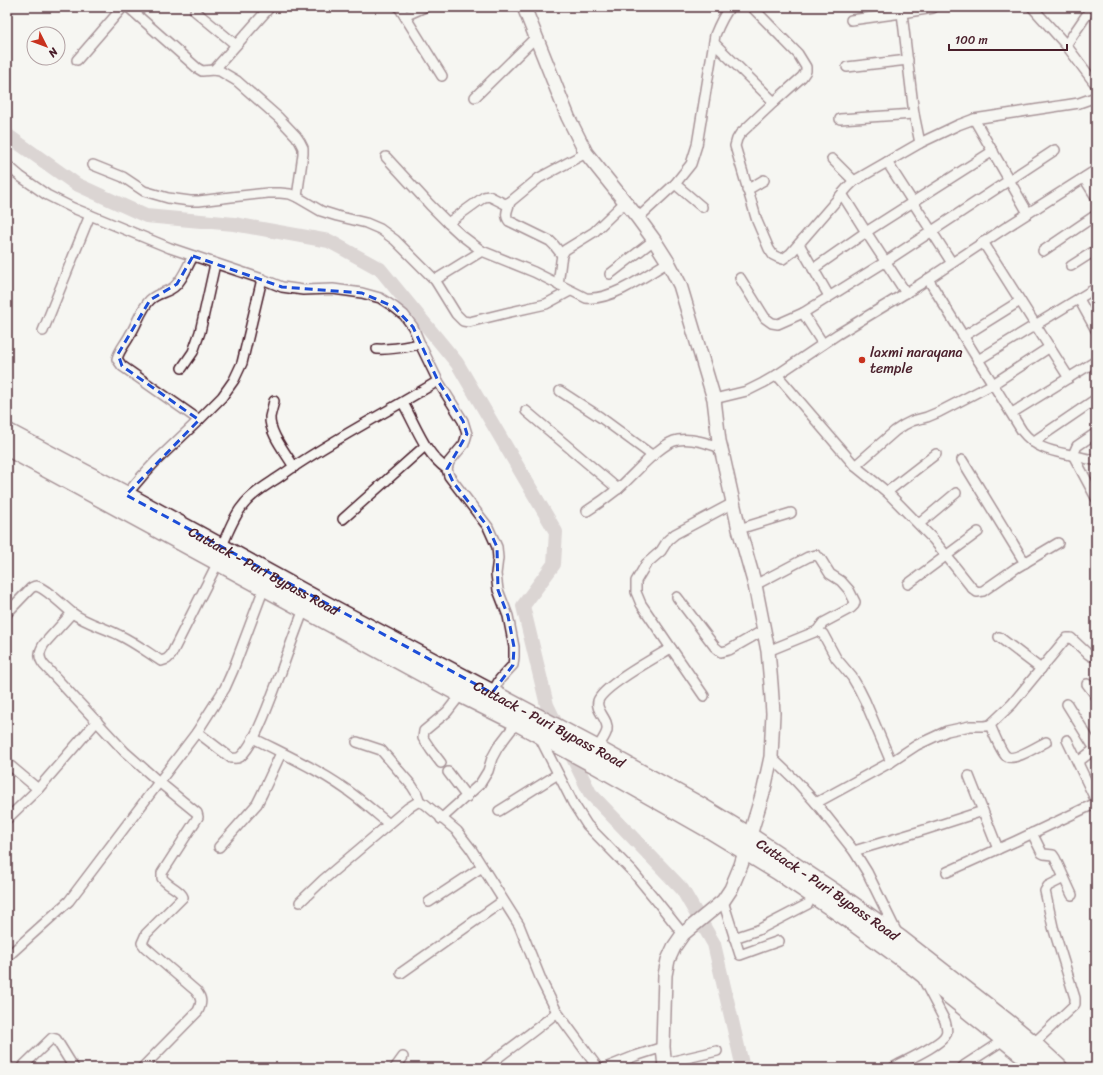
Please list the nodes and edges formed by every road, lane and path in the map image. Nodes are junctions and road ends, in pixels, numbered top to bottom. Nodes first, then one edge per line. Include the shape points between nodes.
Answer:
1 (123, 7) edge
2 (128, 7) edge
3 (270, 7) edge
4 (399, 7) edge
5 (425, 7) edge
6 (524, 7) edge
7 (730, 7) edge
8 (752, 7) edge
9 (1032, 7) edge
10 (1092, 7) edge
11 (933, 8) edge
12 (195, 11) dead end
13 (902, 13) junction
14 (405, 16) junction
15 (851, 20) dead end
16 (536, 37) junction
17 (714, 43) junction
18 (236, 45) junction
19 (1066, 45) junction
20 (77, 60) dead end
21 (908, 60) junction
22 (847, 67) dead end
23 (214, 70) junction
24 (442, 76) dead end
25 (1096, 85) edge
26 (475, 97) dead end
27 (1096, 97) edge
28 (774, 102) junction
29 (914, 114) junction
30 (840, 119) dead end
31 (974, 119) junction
32 (920, 143) junction
33 (1055, 150) dead end
34 (993, 151) junction
35 (586, 153) junction
36 (386, 157) dead end
37 (832, 159) dead end
38 (887, 162) junction
39 (7, 165) edge
40 (93, 165) dead end
41 (1096, 170) edge
42 (1084, 178) junction
43 (764, 180) dead end
44 (1010, 180) junction
45 (854, 181) junction
46 (675, 184) junction
47 (747, 190) junction
48 (842, 194) junction
49 (297, 197) junction
50 (1096, 197) edge
51 (510, 202) junction
52 (625, 202) junction
53 (913, 202) junction
54 (702, 207) dead end
55 (1028, 213) junction
56 (90, 215) junction
57 (1096, 215) edge
58 (638, 218) junction
59 (448, 223) junction
60 (866, 232) junction
61 (932, 232) junction
62 (654, 240) junction
63 (983, 242) junction
64 (799, 244) junction
65 (482, 250) junction
66 (1096, 250) edge
67 (1043, 251) dead end
68 (562, 255) junction
69 (193, 256) junction
70 (668, 262) junction
71 (885, 262) junction
72 (952, 263) junction
73 (216, 264) junction
74 (1071, 266) dead end
75 (813, 268) junction
76 (610, 274) dead end
77 (740, 278) dead end
78 (262, 279) junction
79 (928, 279) junction
80 (435, 280) junction
81 (558, 285) junction
82 (1096, 288) edge
83 (570, 291) junction
84 (906, 292) junction
85 (829, 296) junction
86 (1079, 299) junction
87 (1020, 300) junction
88 (803, 313) junction
89 (1035, 325) junction
90 (1096, 329) edge
91 (43, 331) dead end
92 (964, 336) junction
93 (420, 344) junction
94 (823, 344) junction
95 (1050, 348) junction
96 (377, 349) dead end
97 (978, 360) junction
98 (1096, 361) edge
99 (182, 368) dead end
100 (777, 375) junction
101 (1069, 378) junction
102 (438, 382) junction
103 (993, 384) junction
104 (560, 391) dead end
105 (1096, 399) edge
106 (274, 401) dead end
107 (714, 402) junction
108 (403, 403) junction
109 (526, 411) dead end
110 (1012, 413) junction
111 (199, 420) junction
112 (7, 432) edge
113 (1096, 433) edge
114 (1033, 442) junction
115 (720, 444) junction
116 (425, 446) junction
117 (7, 447) edge
118 (936, 454) dead end
119 (1073, 455) junction
120 (653, 456) junction
121 (962, 460) dead end
122 (1096, 460) edge
123 (855, 466) junction
124 (294, 467) junction
125 (447, 469) junction
126 (618, 488) junction
127 (887, 492) junction
128 (956, 493) dead end
129 (126, 495) junction
130 (1096, 498) edge
131 (733, 503) junction
132 (587, 511) dead end
133 (791, 513) dead end
134 (343, 519) dead end
135 (919, 524) junction
136 (739, 529) junction
137 (978, 532) dead end
138 (1058, 543) dead end
139 (220, 555) junction
140 (946, 555) junction
141 (1025, 564) junction
142 (908, 584) dead end
143 (755, 585) junction
144 (264, 588) junction
145 (677, 597) dead end
146 (304, 609) junction
147 (7, 613) edge
148 (72, 613) junction
149 (764, 630) junction
150 (817, 631) junction
151 (999, 637) dead end
152 (670, 648) junction
153 (768, 651) junction
154 (1096, 654) edge
155 (1041, 669) junction
156 (1087, 684) dead end
157 (492, 693) junction
158 (461, 694) junction
159 (704, 696) dead end
160 (1096, 696) edge
161 (1067, 704) dead end
162 (522, 717) junction
163 (97, 722) junction
164 (990, 725) junction
165 (197, 732) junction
166 (538, 733) junction
167 (253, 738) junction
168 (1067, 740) dead end
169 (357, 742) dead end
170 (1046, 742) dead end
171 (1096, 748) edge
172 (281, 753) junction
173 (598, 757) junction
174 (771, 757) junction
175 (891, 762) junction
176 (1078, 762) junction
177 (7, 763) edge
178 (441, 763) dead end
179 (448, 772) dead end
180 (558, 774) junction
181 (969, 776) dead end
182 (159, 782) junction
183 (38, 789) junction
184 (467, 797) junction
185 (420, 802) junction
186 (1096, 802) edge
187 (816, 803) junction
188 (499, 811) dead end
189 (983, 811) junction
190 (7, 819) edge
191 (441, 819) junction
192 (389, 824) junction
193 (1032, 834) junction
194 (748, 844) junction
195 (219, 847) dead end
196 (998, 849) junction
197 (854, 850) junction
198 (482, 867) junction
199 (947, 872) dead end
200 (1062, 879) junction
201 (1072, 894) dead end
202 (503, 901) junction
203 (300, 902) dead end
204 (429, 902) dead end
205 (719, 904) junction
206 (808, 904) dead end
207 (685, 932) junction
208 (734, 938) junction
209 (900, 939) junction
210 (779, 941) dead end
211 (7, 957) edge
212 (917, 969) junction
213 (401, 973) dead end
214 (557, 1012) junction
215 (1005, 1039) junction
216 (1033, 1044) junction
217 (663, 1047) junction
218 (717, 1051) dead end
219 (403, 1057) dead end
220 (665, 1065) edge
221 (894, 1066) dead end
222 (21, 1068) edge
223 (74, 1068) edge
224 (142, 1068) edge
225 (395, 1068) edge
226 (485, 1068) edge
227 (598, 1068) edge
228 (605, 1068) edge
229 (962, 1068) edge
230 (1040, 1068) edge
231 (1059, 1068) edge

1 - 20 street
2 - 23 street via 197,68 202,71
3 - 18 street
4 - 14 street
5 - 14 street
6 - 16 street
7 - 17 street via 718,26
8 - 28 street via 798,54 806,66 802,77
9 - 19 street
10 - 19 street
11 - 13 street
12 - 18 street
13 - 15 street
13 - 21 street
14 - 24 street
16 - 26 street
16 - 35 street via 568,117
17 - 28 street
17 - 46 street via 695,154 691,164
18 - 23 street
19 - 25 street
21 - 22 street
21 - 29 street
23 - 49 street via 236,81 278,118 300,142 303,154
27 - 31 street via 1079,103
28 - 47 street via 737,139 735,146
29 - 30 street
29 - 32 street
31 - 32 street
31 - 34 street
32 - 38 street
33 - 44 street
34 - 44 street
34 - 53 street
35 - 51 street via 539,178
35 - 52 street
36 - 59 street
37 - 45 street
38 - 45 street
38 - 53 street
39 - 56 street via 21,178 48,195
40 - 49 street via 123,177 144,191 180,200 199,201 280,193
41 - 42 street
42 - 50 street
42 - 55 street
43 - 47 street
44 - 55 street
44 - 61 street
45 - 48 street
46 - 54 street
46 - 58 street
47 - 64 street via 772,255 783,259
48 - 60 street
48 - 64 street
49 - 80 street via 321,211 380,229 395,240
51 - 59 street via 505,204 488,196 484,197
51 - 68 street via 506,218 550,241
52 - 58 street
52 - 68 street via 594,232 565,250
53 - 60 street
53 - 61 street
55 - 63 street
56 - 69 street
56 - 91 street
57 - 67 street
58 - 62 street
59 - 65 street
60 - 71 street
60 - 75 street
61 - 71 street
61 - 72 street
62 - 70 street
62 - 76 street
63 - 72 street
63 - 87 street
64 - 75 street
65 - 80 street
65 - 81 street
66 - 74 street
68 - 81 street
69 - 73 street
69 - 111 street via 177,284 157,295 144,307 117,359 122,366
70 - 83 street via 638,281 604,296 592,299
70 - 107 street via 680,285
71 - 84 street
71 - 85 street
72 - 79 street
73 - 78 street
73 - 99 street via 200,332
75 - 85 street
77 - 88 street via 765,318 772,323 778,324
78 - 93 street via 282,287 303,290 333,289 380,298 404,315 413,327
78 - 111 street via 242,363 222,397
79 - 84 street
79 - 92 street
80 - 83 street via 456,314 463,321 469,322 546,304
81 - 83 street
82 - 86 street
84 - 94 street
85 - 88 street
86 - 89 street
86 - 90 street
87 - 89 street
87 - 92 street
88 - 94 street
89 - 95 street
89 - 97 street
92 - 97 street
93 - 96 street via 389,350
93 - 102 street
94 - 100 street
95 - 101 street
95 - 103 street
97 - 103 street
98 - 101 street
100 - 107 street via 747,391
100 - 123 street
101 - 110 street
102 - 108 street
102 - 125 street via 463,422 467,434 464,444 449,462
103 - 110 street
103 - 123 street via 939,412 904,425
104 - 120 street
105 - 114 street
106 - 124 street via 270,418 272,427
107 - 115 street
108 - 116 street
108 - 124 street
109 - 126 street
110 - 114 street via 1022,431
111 - 129 street via 143,474
112 - 129 highway, Cuttack - Puri Bypass Road
113 - 119 street via 1077,446
114 - 119 street via 1054,452
115 - 120 street via 678,440
115 - 131 street
116 - 125 street
116 - 134 street
117 - 139 highway, Cuttack - Puri Bypass Road
118 - 127 street
119 - 122 street
119 - 130 street
120 - 126 street
121 - 141 street
123 - 127 street
124 - 139 street via 245,502
125 - 157 street via 453,482 488,527 497,547 498,590 508,616 514,657 513,665
126 - 132 street
127 - 135 street
128 - 135 street
129 - 139 highway, Cuttack - Puri Bypass Road
131 - 136 street
131 - 152 street via 675,534 646,564 636,582 636,592 641,604
133 - 136 street
135 - 140 street
136 - 143 street
137 - 140 street
138 - 141 street
139 - 144 highway, Cuttack - Puri Bypass Road
139 - 148 street via 167,660 161,661 138,645
139 - 157 highway, Cuttack - Puri Bypass Road via 326,606
140 - 141 street via 977,592 983,591
140 - 142 street
143 - 149 street
143 - 150 street via 816,555 830,574 849,590 855,602 851,608 823,623
144 - 146 highway, Cuttack - Puri Bypass Road
144 - 165 street via 228,682
145 - 149 street via 721,652
146 - 158 highway, Cuttack - Puri Bypass Road
146 - 167 street via 269,705
147 - 148 street via 35,586 44,590
148 - 163 street via 44,644 40,650 40,660
149 - 153 street
150 - 153 street
150 - 175 street via 823,634 836,658 859,689
151 - 155 street
152 - 159 street
152 - 173 street via 611,686 602,695 598,702 607,723 607,730
153 - 174 street via 772,684
154 - 155 street via 1091,656 1071,638 1067,638
155 - 164 street via 1012,704
156 - 160 street
157 - 162 highway, Cuttack - Puri Bypass Road
158 - 162 highway, Cuttack - Puri Bypass Road
158 - 178 street via 447,712 424,731 423,738
161 - 171 street
162 - 166 highway, Cuttack - Puri Bypass Road
162 - 173 highway, Cuttack - Puri Bypass Road via 573,736
162 - 184 street via 498,747 484,779
163 - 182 street via 125,752
163 - 183 street
164 - 170 street via 1002,751 1011,758
164 - 175 street via 950,730 917,745
165 - 167 street via 231,758 240,756
165 - 182 street
166 - 173 highway, Cuttack - Puri Bypass Road via 555,742
166 - 180 street
167 - 172 street
168 - 176 street
169 - 185 street via 381,750 412,786
171 - 176 street
172 - 192 street via 312,768 355,796
172 - 195 street via 256,804
173 - 194 highway, Cuttack - Puri Bypass Road via 709,828
174 - 187 street
174 - 194 street
175 - 187 street
176 - 186 street
177 - 183 street
179 - 184 street
180 - 188 street
180 - 207 street via 587,825
181 - 189 street
182 - 211 street via 69,901
182 - 224 street via 197,813 198,817 162,873 165,882 183,897 146,934 142,943 200,995 201,1005
183 - 190 street
184 - 191 street
185 - 191 street
185 - 192 street
186 - 193 street
187 - 197 street
189 - 196 street
189 - 197 street
191 - 198 street via 457,832
192 - 203 street via 322,880
193 - 196 street
193 - 200 street via 1042,853 1055,858
194 - 205 street via 735,880
194 - 209 highway, Cuttack - Puri Bypass Road via 838,895
194 - 212 highway, Cuttack - Puri Bypass Road via 778,871
196 - 199 street
197 - 209 street
198 - 202 street
198 - 204 street
200 - 201 street
200 - 216 street via 1048,886 1045,894 1075,1004
202 - 213 street
202 - 214 street via 519,925
205 - 207 street
205 - 208 street
206 - 208 street via 758,930
207 - 217 street via 674,947 665,975
208 - 210 street via 740,955
209 - 216 highway, Cuttack - Puri Bypass Road
212 - 215 highway, Cuttack - Puri Bypass Road
212 - 221 street via 945,1021 946,1034 940,1042
214 - 226 street
214 - 227 street
215 - 229 street
215 - 230 highway, Cuttack - Puri Bypass Road
216 - 231 highway, Cuttack - Puri Bypass Road
217 - 220 street
217 - 228 street
218 - 220 street
219 - 225 street
222 - 223 street via 52,1038 56,1039

